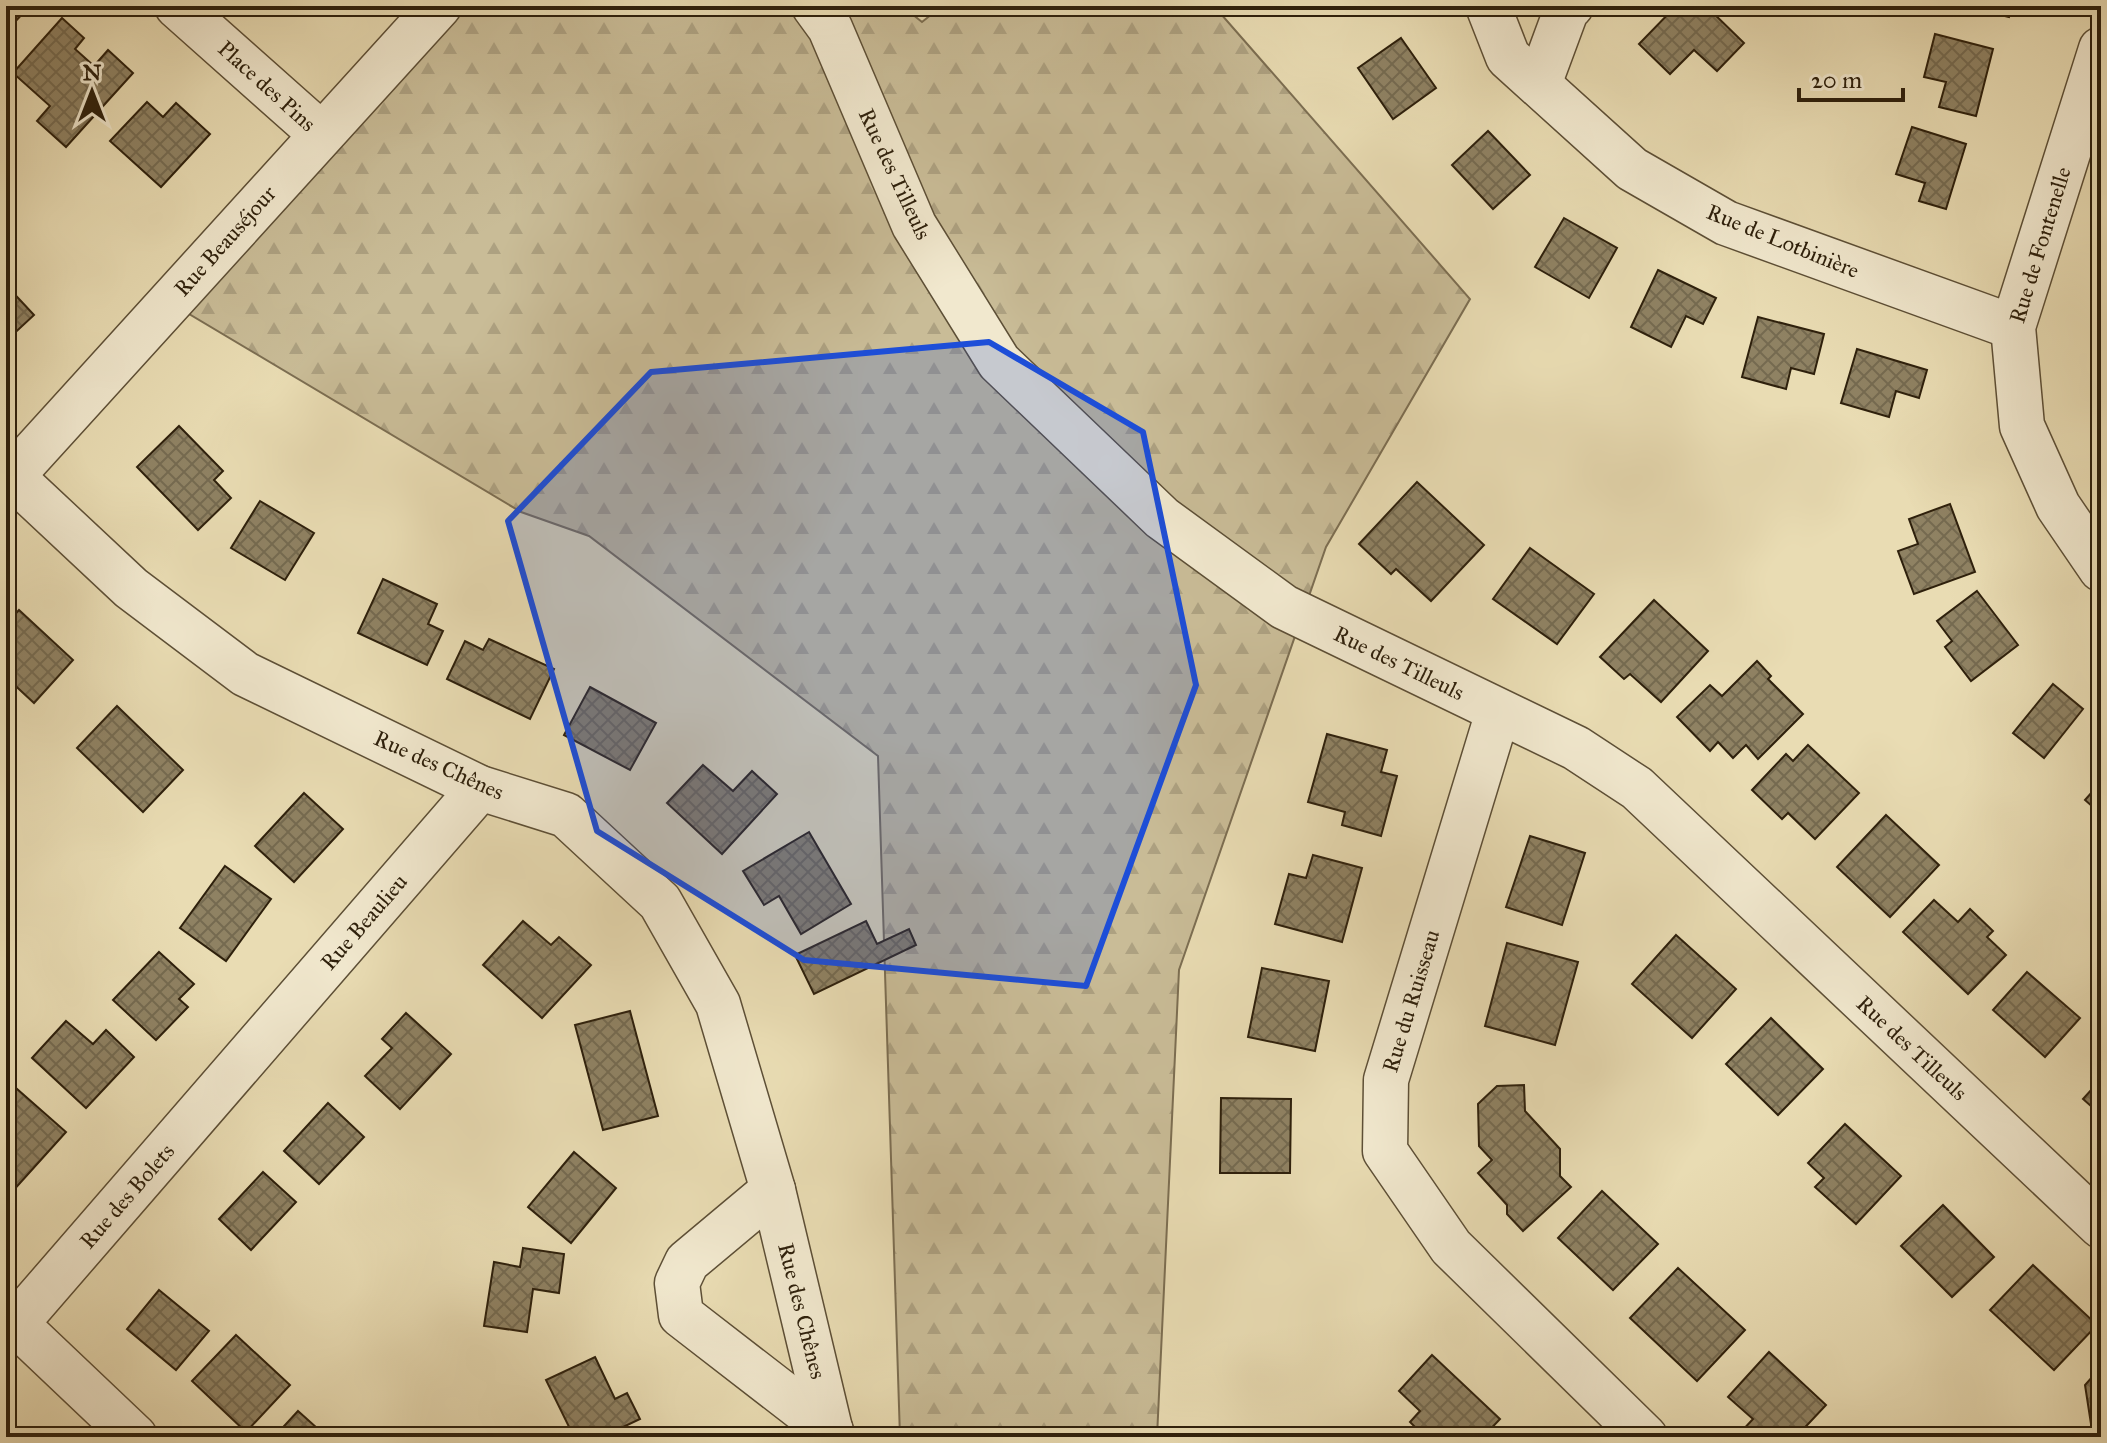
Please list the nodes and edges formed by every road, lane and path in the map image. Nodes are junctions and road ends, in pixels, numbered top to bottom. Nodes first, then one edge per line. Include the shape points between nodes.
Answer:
1 (177, 6) edge
2 (439, 6) edge
3 (814, 6) edge
4 (1488, 6) edge
5 (1571, 6) edge
6 (2101, 49) edge
7 (1539, 84) junction
8 (321, 134) junction
9 (2013, 327) junction
10 (9, 474) edge
11 (2101, 569) edge
12 (1498, 712) junction
13 (480, 788) junction
14 (248, 1056) joint
15 (773, 1190) junction
16 (2101, 1226) edge
17 (11, 1330) edge
18 (831, 1434) edge
19 (135, 1437) edge
20 (1645, 1437) edge

1 - 8 street, Place des Pins
2 - 8 street, Rue Beauséjour
3 - 12 street, Rue des Tilleuls via 830,28 914,225 999,362 1162,518 1284,607
4 - 7 street, Rue de Lotbinière via 1508,57
5 - 7 street
6 - 9 street, Rue de Fontenelle
7 - 9 street, Rue de Lotbinière via 1632,169 1726,223
8 - 10 street, Rue Beauséjour
9 - 11 street, Rue de Fontenelle via 2022,426 2058,506
10 - 13 street, Rue des Chênes via 131,588 245,674
12 - 16 street, Rue des Tilleuls via 1576,748 1637,788
12 - 20 street, Rue du Ruisseau via 1386,1080 1385,1151 1451,1247
13 - 14 street, Rue Beaulieu
13 - 15 street, Rue des Chênes via 566,815 660,902 718,1004
14 - 17 street, Rue des Bolets
15 - 18 street, Rue des Chênes
15 - 18 street, Rue des Chênes via 687,1262 677,1283 681,1315
17 - 19 street

